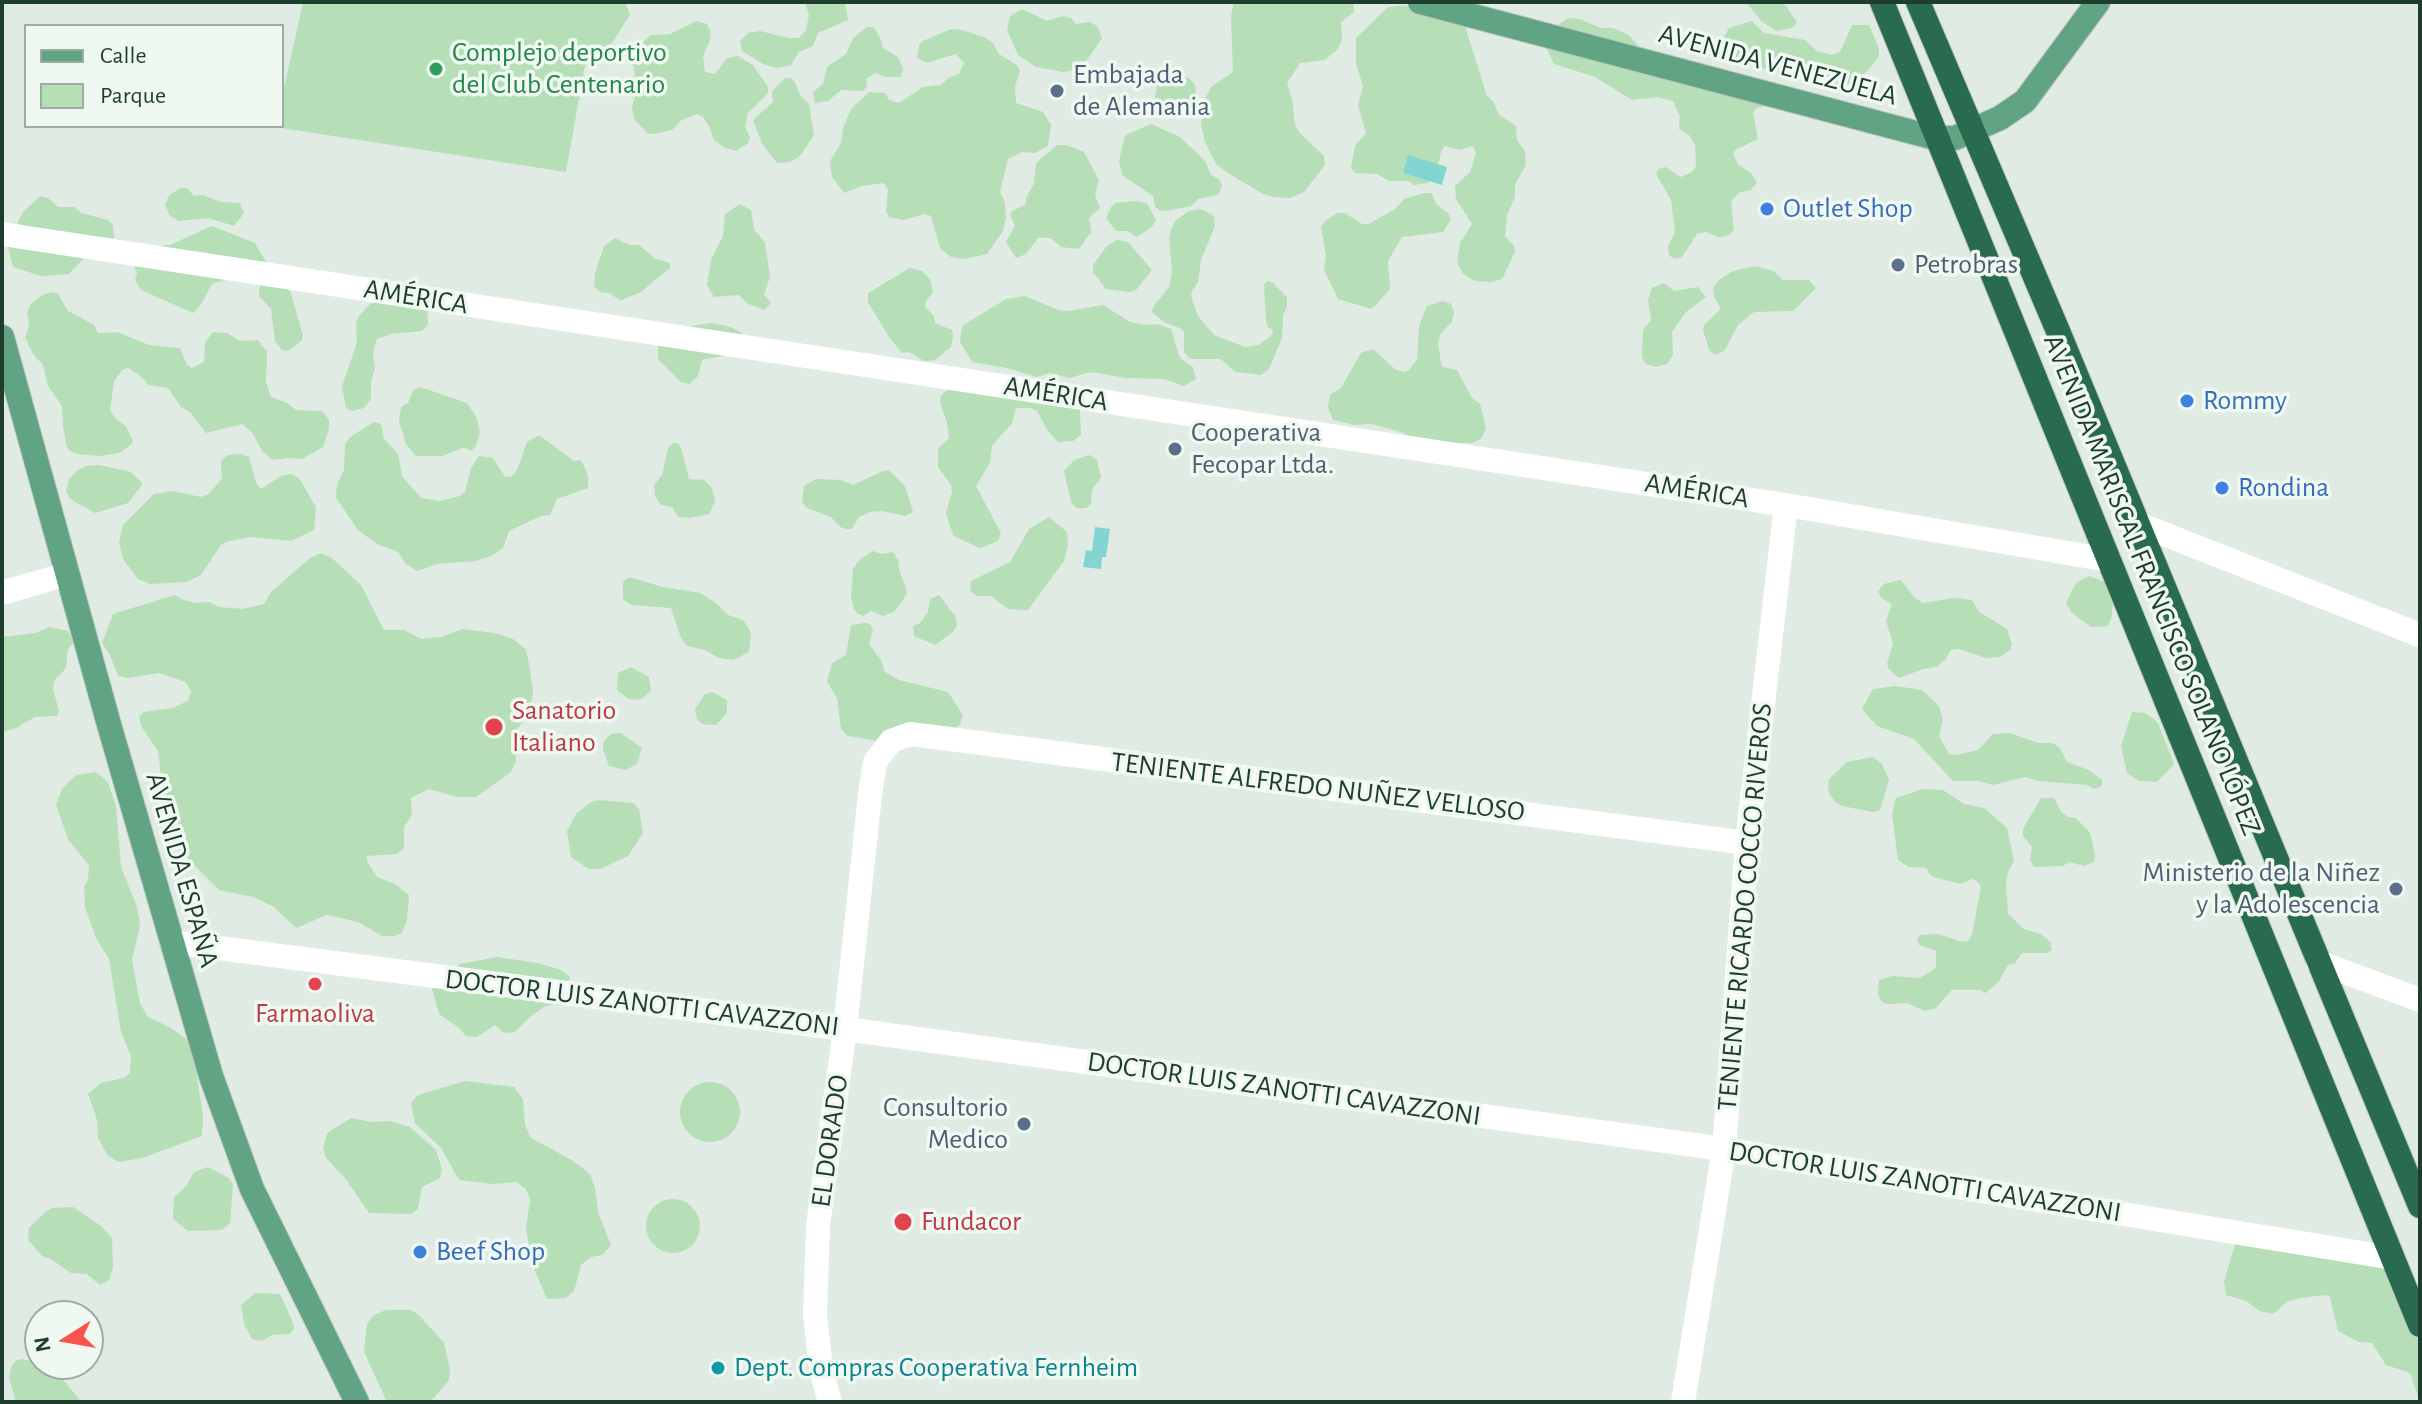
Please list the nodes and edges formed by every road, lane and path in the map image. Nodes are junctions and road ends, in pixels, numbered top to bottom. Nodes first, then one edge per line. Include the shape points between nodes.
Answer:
1 (1420, 2) edge
2 (1882, 2) edge
3 (1918, 2) edge
4 (2098, 2) edge
5 (1954, 135) junction
6 (2, 234) edge
7 (2, 337) edge
8 (1786, 505) junction
9 (2136, 523) junction
10 (2109, 560) junction
11 (67, 574) junction
12 (2, 593) edge
13 (2420, 635) edge
14 (891, 741) joint
15 (1747, 843) junction
16 (172, 942) junction
17 (2318, 962) junction
18 (2420, 1000) edge
19 (845, 1029) junction
20 (1724, 1149) junction
21 (2420, 1206) edge
22 (2393, 1258) junction
23 (2420, 1325) edge
24 (357, 1402) edge
25 (830, 1402) edge
26 (1683, 1402) edge

1 - 5 main road, AVENIDA VENEZUELA
2 - 5 highway, AVENIDA MARISCAL FRANCISCO SOLANO LÓPEZ
3 - 5 highway, AVENIDA MARISCAL FRANCISCO SOLANO LÓPEZ
4 - 5 main road via 2025,101 2000,118
5 - 9 highway, AVENIDA MARISCAL FRANCISCO SOLANO LÓPEZ via 2058,331
5 - 10 highway, AVENIDA MARISCAL FRANCISCO SOLANO LÓPEZ
6 - 8 street, AMÉRICA
7 - 11 main road, AVENIDA ESPAÑA
8 - 10 street, AMÉRICA
8 - 15 street, TENIENTE RICARDO COCCO RIVEROS
9 - 13 street
9 - 17 highway, AVENIDA MARISCAL FRANCISCO SOLANO LÓPEZ
10 - 22 highway, AVENIDA MARISCAL FRANCISCO SOLANO LÓPEZ
11 - 12 street
11 - 16 main road, AVENIDA ESPAÑA
14 - 15 street, TENIENTE ALFREDO NUÑEZ VELLOSO via 910,734 931,736
14 - 19 street, EL DORADO via 875,762
15 - 20 street, TENIENTE RICARDO COCCO RIVEROS
16 - 19 street, DOCTOR LUIS ZANOTTI CAVAZZONI
16 - 24 main road, AVENIDA ESPAÑA via 211,1076 252,1189
17 - 18 street
17 - 21 highway, AVENIDA MARISCAL FRANCISCO SOLANO LÓPEZ
19 - 20 street, DOCTOR LUIS ZANOTTI CAVAZZONI
19 - 25 street, EL DORADO via 818,1226 815,1314
20 - 22 street, DOCTOR LUIS ZANOTTI CAVAZZONI
20 - 26 street, TENIENTE RICARDO COCCO RIVEROS
22 - 23 highway, AVENIDA MARISCAL FRANCISCO SOLANO LÓPEZ

